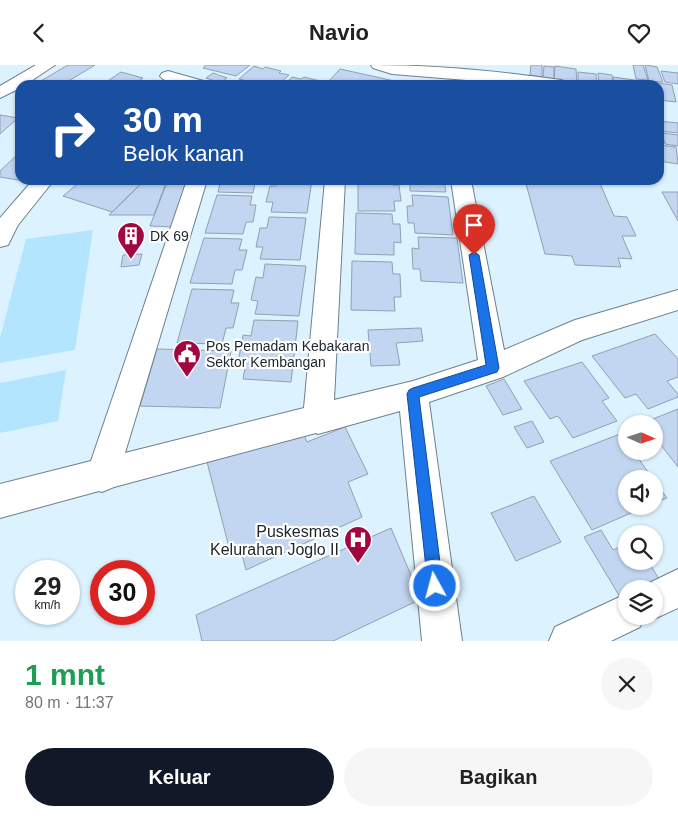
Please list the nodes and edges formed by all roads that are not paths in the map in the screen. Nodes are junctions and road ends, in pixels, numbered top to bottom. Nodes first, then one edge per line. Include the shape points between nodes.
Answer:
1 (46, 65) edge
2 (183, 65) edge
3 (379, 65) edge
4 (514, 76) edge
5 (21, 80) edge
6 (162, 80) edge
7 (535, 80) edge
8 (15, 84) edge
9 (0, 93) edge
10 (40, 185) edge
11 (195, 185) edge
12 (335, 185) edge
13 (462, 185) edge
14 (0, 239) edge
15 (678, 300) edge
16 (493, 368) junction
17 (413, 394) junction
18 (318, 420) junction
19 (102, 476) junction
20 (0, 501) edge
21 (678, 588) edge
22 (663, 596) edge
23 (618, 617) edge
24 (442, 641) edge
25 (570, 641) edge

1 - 5 street
2 - 6 street
3 - 4 street via 435,73
4 - 7 street
8 - 9 street
10 - 14 street via 14,215
11 - 19 street
12 - 18 street
13 - 16 street
15 - 16 street via 575,331
16 - 17 street
17 - 18 street
17 - 24 street
18 - 19 street
19 - 20 street
21 - 22 street
23 - 25 street

